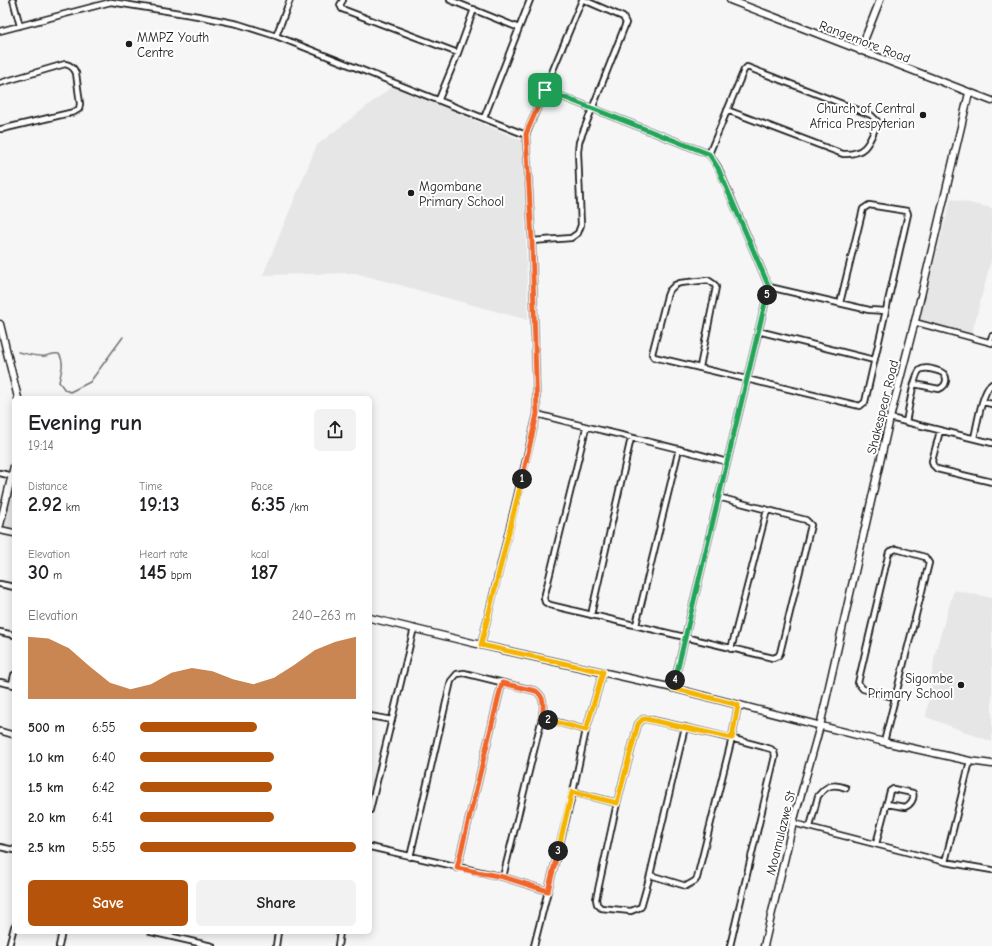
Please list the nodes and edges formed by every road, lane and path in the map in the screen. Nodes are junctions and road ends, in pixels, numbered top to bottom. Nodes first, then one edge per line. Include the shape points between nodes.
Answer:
1 (13, 0) edge
2 (290, 0) edge
3 (343, 0) edge
4 (450, 0) edge
5 (530, 0) edge
6 (583, 0) edge
7 (730, 0) edge
8 (880, 0) edge
9 (107, 1) edge
10 (474, 9) junction
11 (20, 26) junction
12 (519, 28) junction
13 (0, 31) edge
14 (276, 36) junction
15 (860, 51) junction
16 (458, 53) junction
17 (0, 83) edge
18 (545, 90) junction
19 (969, 93) junction
20 (439, 99) junction
21 (992, 101) edge
22 (593, 108) junction
23 (726, 110) junction
24 (484, 118) junction
25 (0, 129) edge
26 (526, 134) junction
27 (709, 154) junction
28 (532, 241) junction
29 (769, 287) junction
30 (840, 303) junction
31 (886, 311) junction
32 (914, 322) junction
33 (0, 324) edge
34 (758, 331) junction
35 (992, 336) edge
36 (991, 342) edge
37 (874, 360) junction
38 (700, 367) junction
39 (746, 379) junction
40 (914, 384) junction
41 (992, 384) edge
42 (18, 396) edge
43 (983, 402) junction
44 (992, 404) edge
45 (537, 414) junction
46 (890, 418) junction
47 (906, 422) junction
48 (586, 428) junction
49 (940, 431) junction
50 (631, 438) junction
51 (974, 438) junction
52 (992, 443) edge
53 (679, 449) junction
54 (726, 462) junction
55 (0, 474) edge
56 (12, 476) joint
57 (992, 482) edge
58 (718, 497) junction
59 (767, 510) junction
60 (0, 525) edge
61 (0, 530) edge
62 (12, 533) edge
63 (0, 584) edge
64 (12, 587) edge
65 (591, 615) junction
66 (372, 618) edge
67 (636, 625) junction
68 (414, 628) junction
69 (0, 632) edge
70 (12, 635) edge
71 (686, 637) junction
72 (481, 645) junction
73 (731, 649) junction
74 (603, 672) junction
75 (0, 682) edge
76 (502, 683) junction
77 (12, 685) edge
78 (673, 688) junction
79 (896, 698) junction
80 (738, 705) junction
81 (372, 716) edge
82 (542, 718) junction
83 (392, 720) junction
84 (820, 726) junction
85 (685, 727) junction
86 (586, 730) junction
87 (0, 731) edge
88 (12, 734) edge
89 (732, 738) junction
90 (884, 742) junction
91 (970, 761) junction
92 (992, 764) edge
93 (846, 788) dead end
94 (572, 792) junction
95 (372, 802) edge
96 (617, 803) junction
97 (887, 804) junction
98 (793, 823) junction
99 (810, 827) junction
100 (876, 844) junction
101 (0, 847) edge
102 (372, 848) edge
103 (12, 850) edge
104 (410, 857) junction
105 (945, 862) junction
106 (457, 868) junction
107 (992, 870) edge
108 (650, 875) junction
109 (503, 877) junction
110 (548, 891) junction
111 (12, 934) edge
112 (62, 934) edge
113 (160, 934) edge
114 (278, 934) edge
115 (340, 934) edge
116 (9, 946) edge
117 (59, 946) edge
118 (212, 946) edge
119 (276, 946) edge
120 (338, 946) edge
121 (534, 946) edge
122 (730, 946) edge
123 (764, 946) edge

1 - 11 street
2 - 14 street
3 - 16 street via 340,5 342,9
4 - 10 street
5 - 12 street
6 - 18 street
6 - 22 street via 623,17 626,23
7 - 15 street, Rangemore Road
8 - 15 street
9 - 11 street
9 - 14 street via 238,24
10 - 12 street
10 - 16 street
11 - 13 street
12 - 24 street
14 - 20 street
15 - 19 street, Rangemore Road
16 - 20 street
17 - 25 street via 69,65 76,73 80,104 74,112
18 - 22 street
18 - 26 street
19 - 21 street, Rangemore Road
19 - 32 street, Shakespear Road
20 - 24 street
22 - 27 street
22 - 28 street via 578,147 581,225 578,233 571,238
23 - 23 street via 744,70 748,67 871,115 877,124 868,145 852,155 843,154
23 - 27 street
24 - 26 street
26 - 28 street
27 - 29 street via 718,168
28 - 45 street
29 - 30 street
29 - 34 street
30 - 31 street
30 - 31 street via 863,209 869,204 906,210 908,214
31 - 37 street
32 - 36 street
32 - 46 street, Shakespear Road
33 - 42 street
34 - 37 street
34 - 39 street
35 - 36 street
37 - 39 street via 865,402 860,406
38 - 38 street via 655,357 652,354 670,291 680,283 708,280 716,287
38 - 39 street
39 - 54 street
40 - 40 street via 920,369 926,368 943,373 946,378 939,389
40 - 47 street
41 - 43 street via 988,387
43 - 44 street
43 - 51 street
45 - 48 street
45 - 72 street
46 - 47 street
46 - 84 street, Shakespear Road
47 - 49 street
48 - 50 street
48 - 65 street via 544,598 550,606
49 - 51 street
49 - 57 street via 932,462 937,469
50 - 53 street
50 - 65 street
51 - 52 street
53 - 54 street
53 - 67 street
54 - 58 street
55 - 56 street
56 - 60 street
58 - 59 street
58 - 71 street
59 - 73 street
59 - 73 street via 806,520 810,525 780,653 773,658
61 - 62 street
63 - 64 street
65 - 67 street
66 - 68 street
67 - 71 street
68 - 72 street
68 - 83 street
69 - 70 street
71 - 73 street
71 - 78 street
72 - 74 street
74 - 78 street
74 - 86 street
75 - 77 street
76 - 82 street via 540,694 543,700
76 - 104 street via 464,673 457,674 451,681
76 - 106 street
78 - 80 street
79 - 79 street via 929,564 925,557 896,549 889,552 858,683 863,689
79 - 90 street
80 - 84 street
80 - 89 street
81 - 83 street
82 - 86 street
82 - 109 street
83 - 95 street
84 - 90 street
84 - 98 street, Moamulazwe St
85 - 89 street
85 - 96 street via 646,719 638,724
85 - 108 street
86 - 94 street
87 - 88 street
89 - 108 street via 697,878 686,886
89 - 122 street via 771,749 775,756
90 - 91 street
91 - 92 street
91 - 105 street
93 - 99 street via 831,785 821,792
94 - 96 street
94 - 110 street
96 - 108 street via 597,904 601,908 631,911 637,909 640,907
97 - 97 street via 890,791 893,789 914,795 911,804 905,807
97 - 100 street
98 - 99 street
98 - 123 street, Moamulazwe St
99 - 100 street
100 - 105 street
101 - 103 street
102 - 104 street
104 - 106 street
105 - 107 street
106 - 109 street
109 - 110 street
110 - 121 street
111 - 116 street
112 - 117 street
113 - 118 street
114 - 119 street
115 - 120 street

